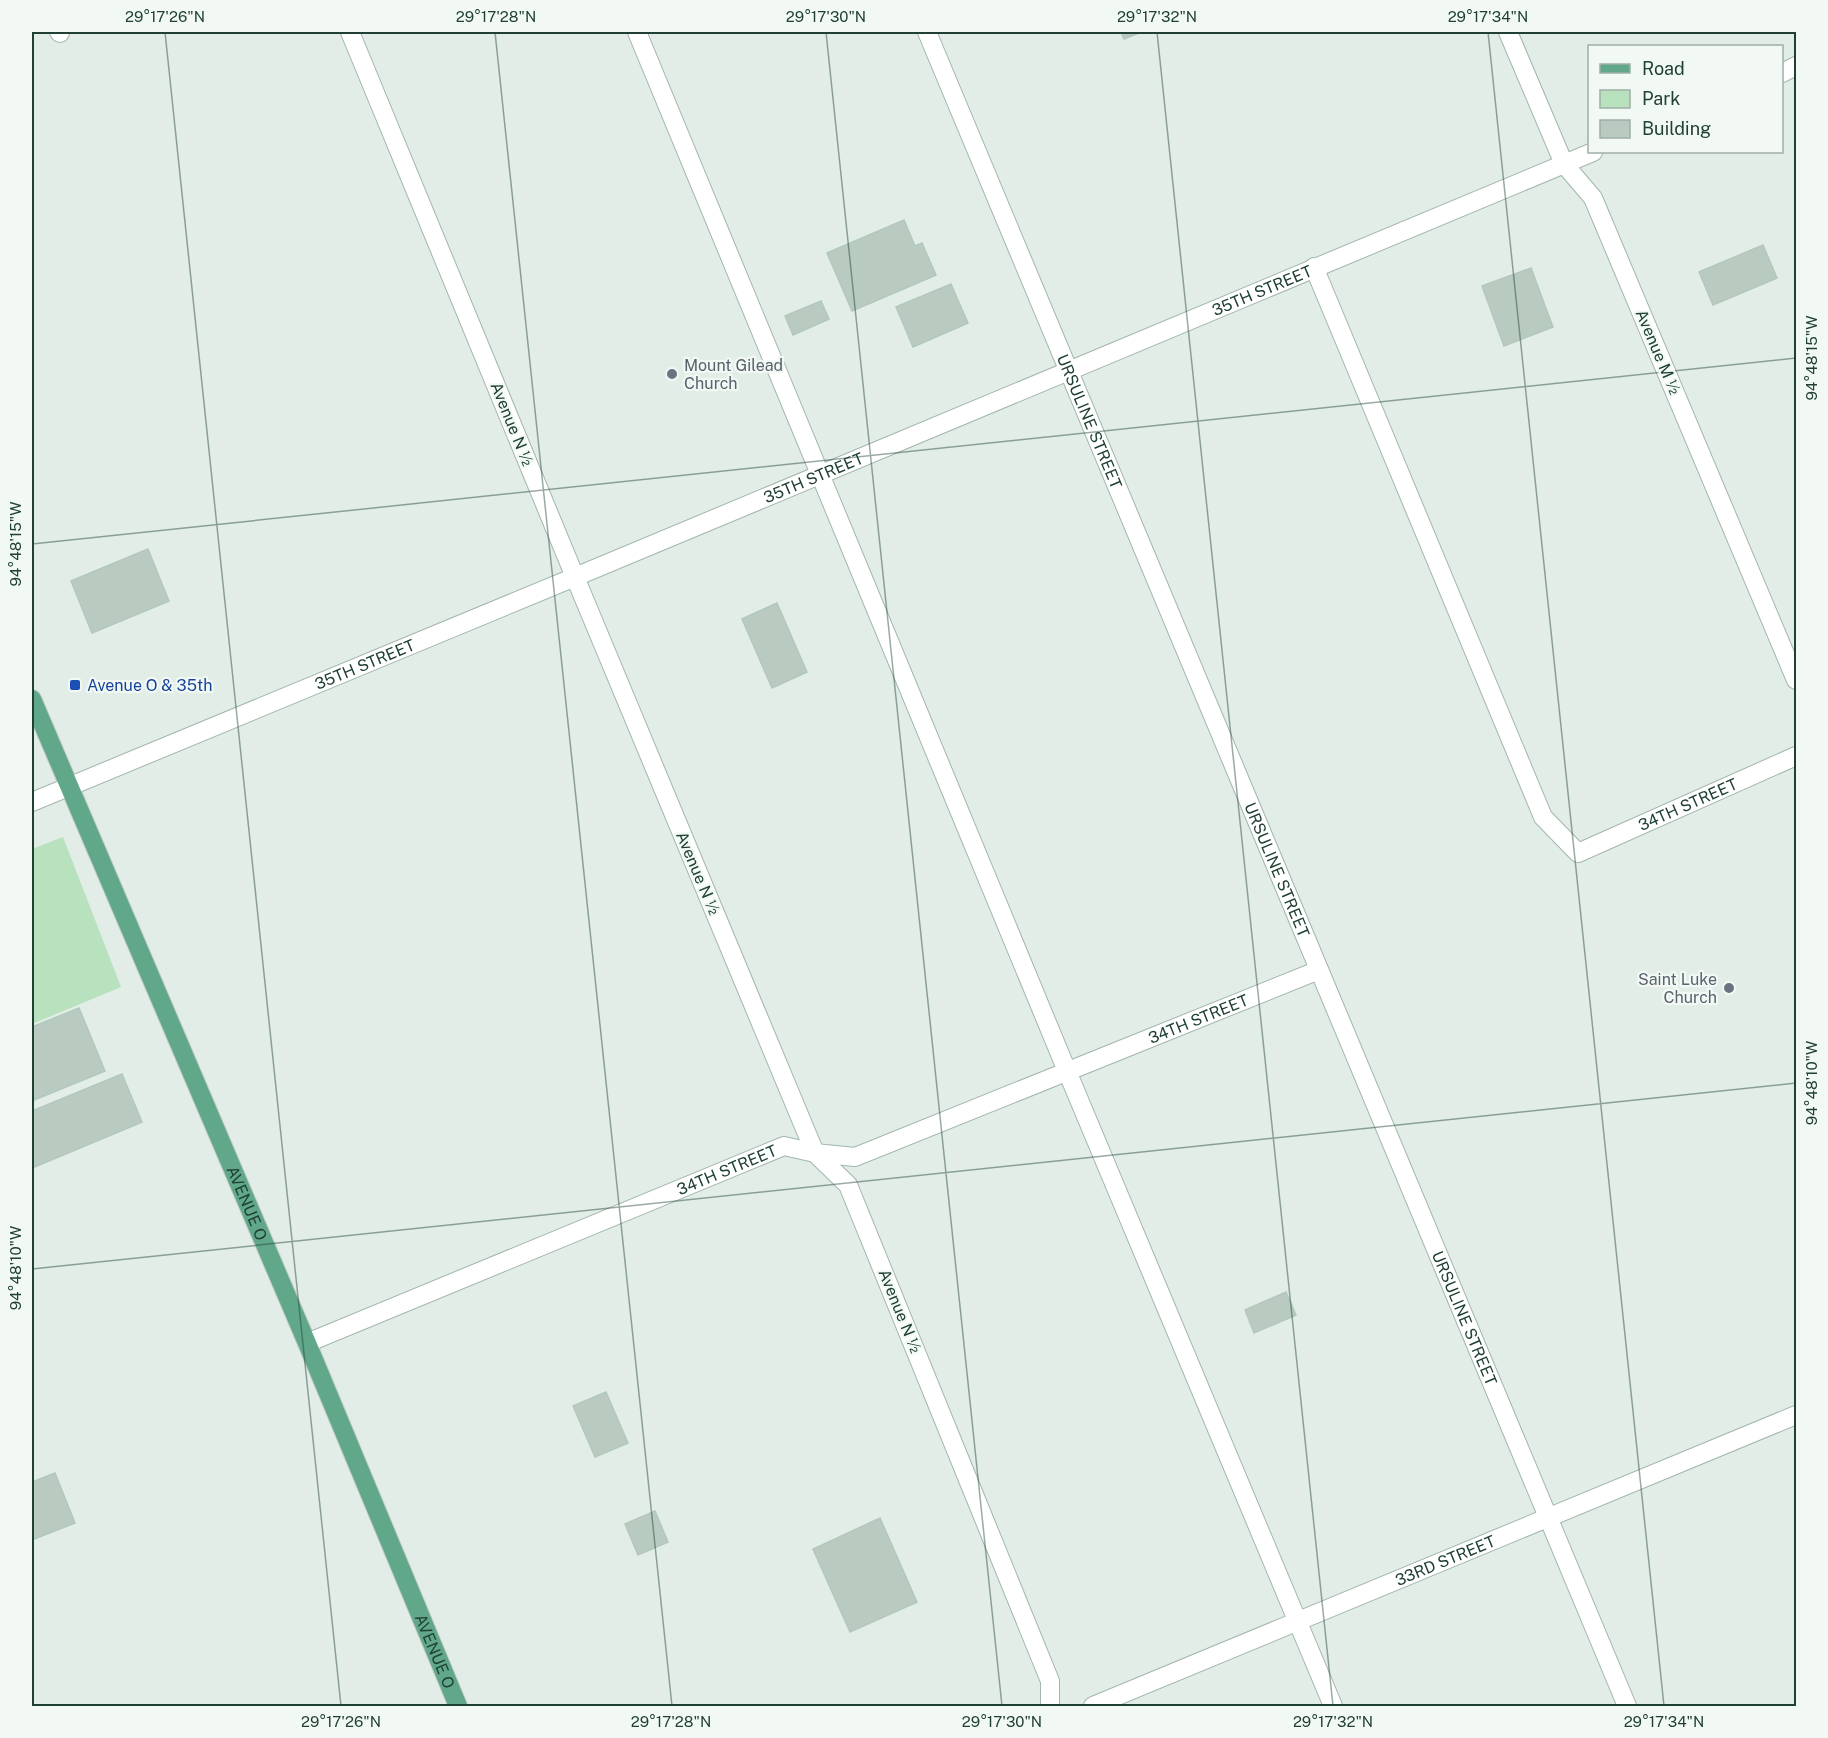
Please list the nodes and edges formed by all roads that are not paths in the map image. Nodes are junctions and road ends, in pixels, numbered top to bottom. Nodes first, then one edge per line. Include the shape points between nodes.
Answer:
1 (350, 32) edge
2 (637, 32) edge
3 (927, 32) edge
4 (1508, 32) edge
5 (1797, 66) edge
6 (1783, 73) edge
7 (1591, 153) edge
8 (1564, 164) junction
9 (1314, 267) junction
10 (1069, 370) junction
11 (821, 473) junction
12 (575, 577) junction
13 (1797, 680) edge
14 (32, 699) edge
15 (1797, 756) edge
16 (69, 786) junction
17 (32, 802) edge
18 (1318, 970) junction
19 (1067, 1071) junction
20 (815, 1153) junction
21 (307, 1343) junction
22 (1797, 1415) edge
23 (1548, 1518) junction
24 (1298, 1622) junction
25 (458, 1707) edge
26 (1050, 1707) edge
27 (1093, 1707) edge
28 (1334, 1707) edge
29 (1627, 1707) edge

1 - 12 street, Avenue N ½
2 - 11 street
3 - 10 street, URSULINE STREET
4 - 8 street, Avenue M ½
5 - 6 street
7 - 8 street, 35TH STREET
8 - 9 street, 35TH STREET
8 - 13 street, Avenue M ½ via 1593,198
9 - 10 street, 35TH STREET
9 - 15 street, 34TH STREET via 1543,817 1578,853
10 - 11 street, 35TH STREET
10 - 18 street, URSULINE STREET
11 - 12 street, 35TH STREET
11 - 19 street
12 - 16 street, 35TH STREET
12 - 20 street, Avenue N ½
14 - 16 main road, AVENUE O
16 - 17 street, 35TH STREET
16 - 21 main road, AVENUE O
18 - 19 street, 34TH STREET
18 - 23 street, URSULINE STREET
19 - 20 street, 34TH STREET via 855,1157
19 - 24 street
20 - 21 street, 34TH STREET via 784,1146
20 - 26 street, Avenue N ½ via 848,1185 1050,1681
21 - 25 main road, AVENUE O
22 - 23 street, 33RD STREET
23 - 24 street, 33RD STREET
23 - 29 street, URSULINE STREET
24 - 27 street, 33RD STREET
24 - 28 street

